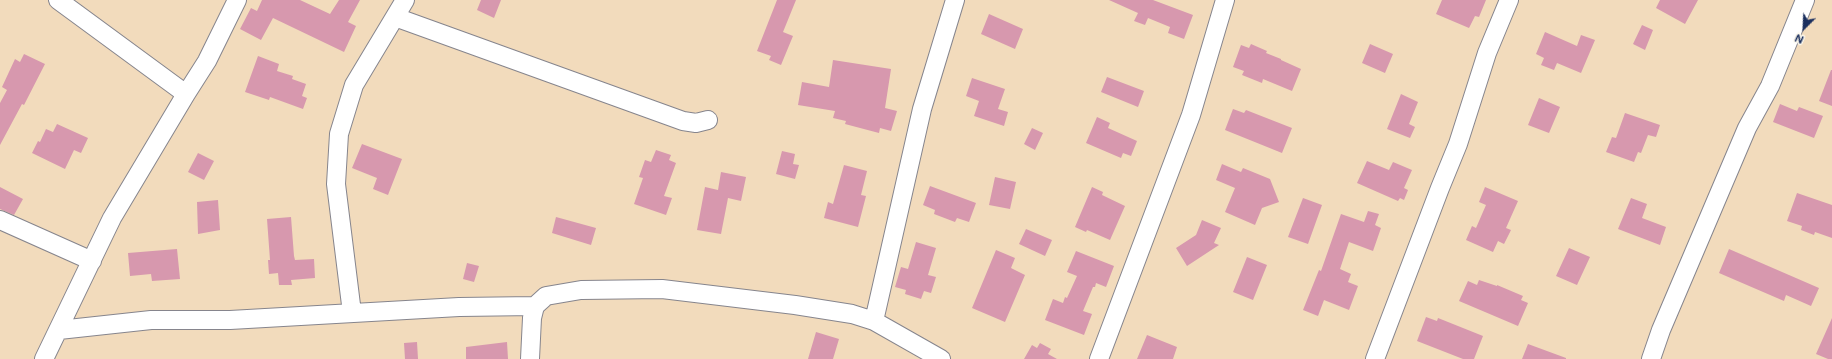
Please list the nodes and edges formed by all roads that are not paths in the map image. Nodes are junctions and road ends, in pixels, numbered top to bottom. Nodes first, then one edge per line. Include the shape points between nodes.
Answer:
1 (58, 0) edge
2 (237, 0) edge
3 (405, 0) edge
4 (955, 0) edge
5 (1224, 0) edge
6 (1509, 0) edge
7 (1805, 0) edge
8 (395, 17) junction
9 (186, 94) junction
10 (708, 120) dead end
11 (0, 220) edge
12 (92, 261) junction
13 (535, 306) junction
14 (352, 313) junction
15 (874, 321) junction
16 (59, 330) junction
17 (44, 359) edge
18 (530, 359) edge
19 (941, 359) edge
20 (1099, 359) edge
21 (1375, 359) edge
22 (1651, 359) edge

1 - 9 street
2 - 9 street via 207,61
3 - 8 street
4 - 15 street via 922,110
5 - 20 street via 1191,115
6 - 21 street via 1487,53 1458,144
7 - 22 street via 1770,86 1744,135
8 - 10 street via 683,121 696,123
8 - 14 street via 354,85 339,134 336,184
9 - 12 street via 112,218
11 - 12 street
12 - 16 street
13 - 14 street
13 - 15 street via 546,296 581,290 662,289 795,305 852,314
13 - 18 street
14 - 16 street via 230,320 151,320
15 - 19 street
16 - 17 street

